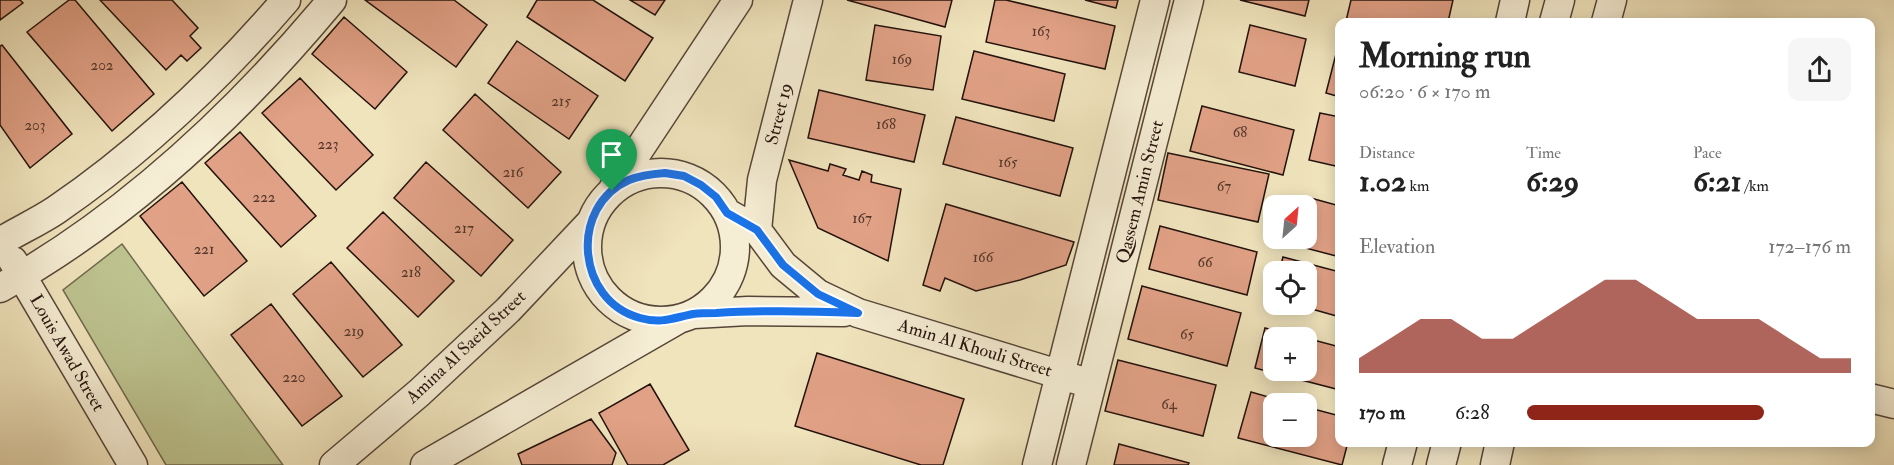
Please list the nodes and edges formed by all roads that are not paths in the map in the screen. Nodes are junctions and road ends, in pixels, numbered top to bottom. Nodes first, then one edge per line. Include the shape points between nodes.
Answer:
1 (286, 0) edge
2 (332, 0) edge
3 (738, 0) edge
4 (808, 0) edge
5 (1155, 0) edge
6 (1189, 0) edge
7 (1515, 0) edge
8 (1560, 0) edge
9 (1612, 0) edge
10 (1511, 18) edge
11 (1555, 18) edge
12 (1607, 18) edge
13 (612, 191) junction
14 (727, 213) junction
15 (591, 222) junction
16 (757, 230) junction
17 (1, 242) edge
18 (735, 254) junction
19 (11, 282) edge
20 (858, 313) junction
21 (686, 317) junction
22 (1060, 374) junction
23 (1092, 384) junction
24 (1875, 399) edge
25 (1894, 404) edge
26 (1401, 447) edge
27 (1446, 447) edge
28 (1499, 447) edge
29 (133, 465) edge
30 (334, 465) edge
31 (425, 465) edge
32 (1037, 465) edge
33 (1071, 465) edge
34 (1397, 465) edge
35 (1441, 465) edge
36 (1495, 465) edge

1 - 17 street via 160,130 54,211
2 - 19 street via 256,86 201,140 81,238
3 - 13 street
4 - 16 street, Street 19 via 762,180
5 - 22 street, Qassem Amin Street
6 - 23 street, Qassem Amin Street
7 - 10 street
8 - 11 street
9 - 12 street
13 - 14 street via 646,174 684,176 716,197
13 - 15 street
14 - 16 street
14 - 18 street via 734,233
15 - 21 street via 588,261 605,296 638,318 657,321
15 - 30 street, Amina Al Saeid Street via 508,310
16 - 18 street
16 - 20 street, Amin Al Khouli Street via 783,265 809,287
17 - 19 street, Louis Awad Street
18 - 21 street via 723,290 710,304
19 - 29 street, Louis Awad Street
20 - 21 street, Amin Al Khouli Street via 781,310
20 - 22 street, Amin Al Khouli Street
21 - 31 street
22 - 23 street, Amin Al Khouli Street
22 - 32 street, Qassem Amin Street
23 - 33 street, Qassem Amin Street
24 - 25 street
26 - 34 street
27 - 35 street
28 - 36 street

